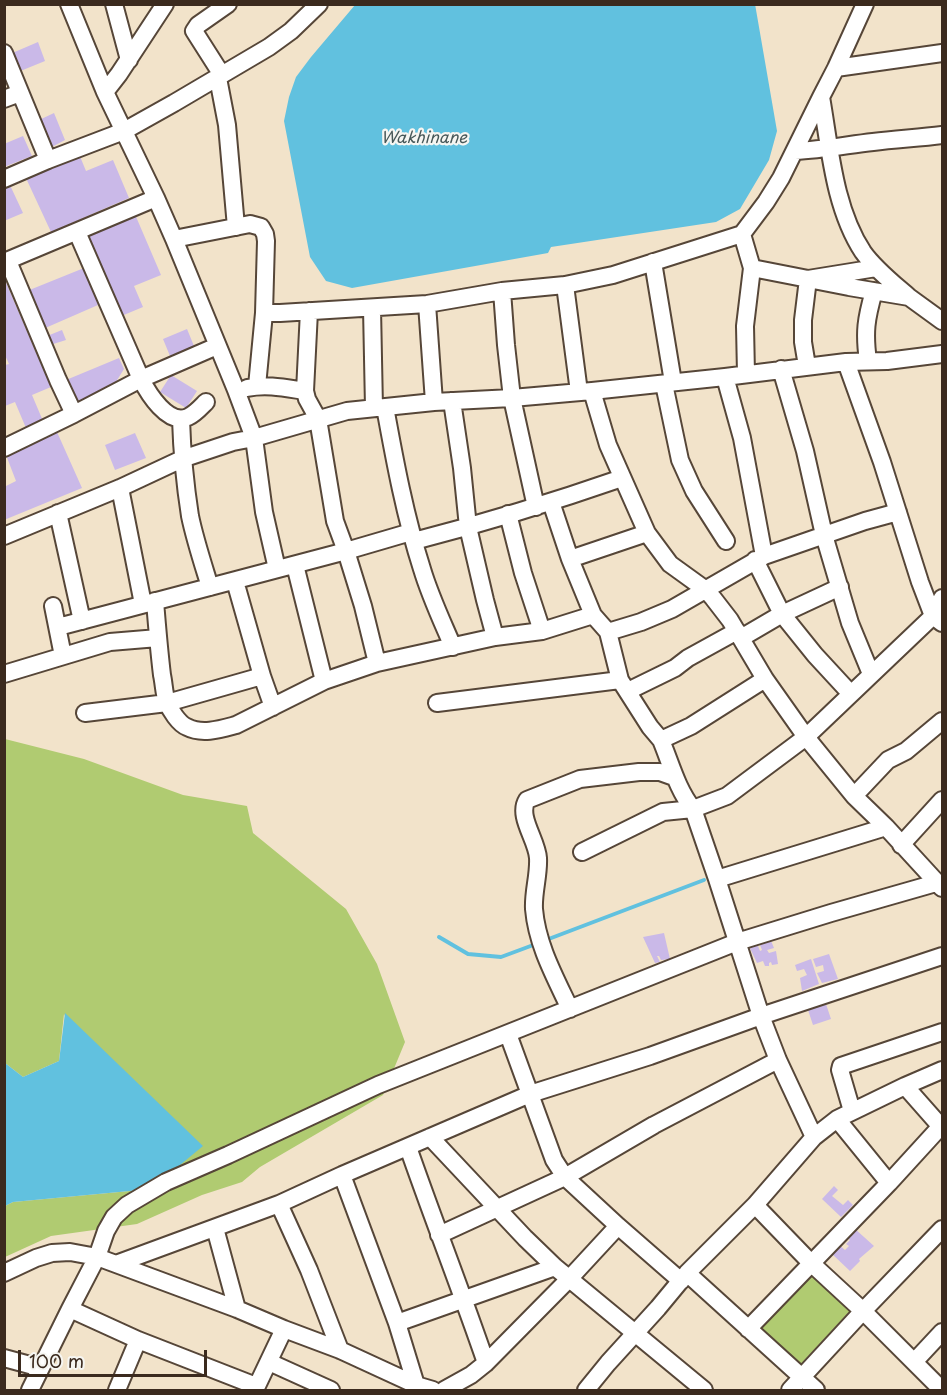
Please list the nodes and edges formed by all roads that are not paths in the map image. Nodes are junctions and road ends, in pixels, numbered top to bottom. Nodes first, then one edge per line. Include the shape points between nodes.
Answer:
1 (69, 4) edge
2 (114, 4) edge
3 (165, 4) edge
4 (228, 4) edge
5 (319, 4) edge
6 (865, 4) edge
7 (4, 53) edge
8 (942, 53) edge
9 (129, 60) junction
10 (836, 68) junction
11 (220, 76) junction
12 (105, 92) junction
13 (12, 96) edge
14 (821, 97) junction
15 (124, 131) junction
16 (942, 135) edge
17 (830, 147) junction
18 (795, 151) junction
19 (48, 160) junction
20 (4, 179) edge
21 (156, 198) junction
22 (237, 227) junction
23 (77, 232) junction
24 (742, 234) junction
25 (174, 239) junction
26 (7, 262) edge
27 (653, 262) junction
28 (752, 268) junction
29 (876, 268) junction
30 (808, 279) junction
31 (565, 285) junction
32 (502, 291) junction
33 (874, 291) junction
34 (909, 297) junction
35 (427, 304) junction
36 (372, 308) junction
37 (309, 311) junction
38 (264, 313) junction
39 (942, 321) edge
40 (217, 346) junction
41 (942, 354) edge
42 (868, 361) junction
43 (846, 362) junction
44 (807, 366) junction
45 (781, 369) junction
46 (746, 374) junction
47 (725, 377) junction
48 (141, 379) junction
49 (669, 383) junction
50 (257, 386) junction
51 (236, 390) junction
52 (305, 391) junction
53 (585, 391) junction
54 (512, 398) junction
55 (452, 401) junction
56 (206, 402) dead end
57 (434, 402) junction
58 (379, 407) junction
59 (74, 414) junction
60 (318, 419) junction
61 (181, 420) junction
62 (254, 438) junction
63 (5, 447) edge
64 (182, 459) junction
65 (622, 478) junction
66 (120, 488) junction
67 (544, 505) junction
68 (898, 512) junction
69 (58, 513) junction
70 (508, 514) junction
71 (468, 527) junction
72 (647, 533) junction
73 (824, 535) junction
74 (4, 536) edge
75 (412, 536) junction
76 (726, 541) dead end
77 (346, 551) junction
78 (760, 558) junction
79 (570, 559) junction
80 (295, 565) junction
81 (277, 569) junction
82 (235, 581) junction
83 (210, 587) junction
84 (840, 587) junction
85 (706, 590) junction
86 (942, 598) edge
87 (149, 603) junction
88 (53, 606) dead end
89 (782, 614) junction
90 (593, 615) junction
91 (938, 620) edge
92 (82, 621) junction
93 (58, 627) junction
94 (543, 631) junction
95 (608, 632) junction
96 (739, 634) junction
97 (495, 637) junction
98 (158, 638) junction
99 (453, 647) junction
100 (63, 656) junction
101 (377, 663) junction
102 (5, 670) edge
103 (871, 674) junction
104 (262, 676) junction
105 (765, 679) junction
106 (324, 681) junction
107 (624, 686) junction
108 (851, 694) junction
109 (167, 703) junction
110 (437, 703) dead end
111 (273, 707) junction
112 (85, 713) dead end
113 (942, 721) edge
114 (806, 737) junction
115 (664, 747) junction
116 (674, 776) junction
117 (854, 796) junction
118 (942, 800) edge
119 (693, 809) junction
120 (886, 826) junction
121 (901, 844) junction
122 (582, 852) dead end
123 (717, 879) junction
124 (939, 886) edge
125 (737, 942) junction
126 (942, 956) edge
127 (570, 1009) junction
128 (761, 1016) junction
129 (942, 1032) edge
130 (508, 1034) junction
131 (778, 1060) junction
132 (942, 1070) edge
133 (905, 1086) junction
134 (530, 1094) junction
135 (852, 1111) junction
136 (837, 1119) junction
137 (942, 1127) edge
138 (430, 1137) junction
139 (814, 1137) junction
140 (408, 1147) junction
141 (342, 1175) junction
142 (566, 1177) junction
143 (889, 1183) junction
144 (279, 1204) junction
145 (755, 1205) junction
146 (497, 1209) junction
147 (618, 1226) junction
148 (215, 1228) junction
149 (942, 1228) edge
150 (439, 1235) junction
151 (97, 1257) junction
152 (811, 1263) junction
153 (116, 1264) junction
154 (555, 1267) junction
155 (4, 1273) edge
156 (684, 1277) junction
157 (569, 1279) junction
158 (464, 1299) junction
159 (70, 1309) junction
160 (237, 1309) junction
161 (863, 1311) junction
162 (397, 1323) junction
163 (284, 1329) junction
164 (748, 1329) junction
165 (635, 1332) junction
166 (942, 1332) edge
167 (138, 1340) junction
168 (340, 1350) junction
169 (4, 1358) edge
170 (269, 1362) junction
171 (914, 1362) junction
172 (486, 1363) junction
173 (41, 1368) junction
174 (802, 1377) junction
175 (417, 1384) junction
176 (256, 1388) edge
177 (698, 1388) edge
178 (30, 1390) edge
179 (117, 1390) edge
180 (331, 1390) edge
181 (433, 1390) edge
182 (444, 1390) edge
183 (586, 1390) edge
184 (790, 1390) edge
185 (816, 1390) edge
186 (942, 1390) edge

1 - 12 street
2 - 9 street
3 - 9 street
4 - 11 street via 194,31
5 - 11 street via 276,42
6 - 10 street
7 - 13 street
8 - 10 street
9 - 12 street
10 - 14 street
11 - 15 street
11 - 22 street
12 - 15 street
13 - 19 street
14 - 17 street
14 - 18 street
15 - 19 street
15 - 21 street
16 - 17 street
17 - 18 street
17 - 29 street via 839,197 850,228
18 - 24 street
19 - 20 street
21 - 23 street
21 - 25 street
22 - 25 street
22 - 38 street via 256,225 265,234
23 - 26 street
23 - 48 street
24 - 27 street
24 - 28 street
25 - 40 street
26 - 59 street
27 - 31 street
27 - 49 street
28 - 30 street
28 - 46 street via 745,326
29 - 30 street
29 - 34 street
30 - 33 street
30 - 44 street via 802,333
31 - 32 street
31 - 53 street
32 - 35 street
32 - 54 street
33 - 34 street
33 - 42 street via 866,322
34 - 39 street
35 - 36 street
35 - 57 street
36 - 37 street
36 - 58 street
37 - 38 street
37 - 52 street
38 - 50 street
40 - 48 street
40 - 51 street
41 - 42 street
42 - 43 street
43 - 44 street
43 - 68 street
44 - 45 street
45 - 46 street
45 - 73 street
46 - 47 street
47 - 49 street
47 - 78 street via 742,438
48 - 59 street
48 - 61 street via 160,408
49 - 53 street
49 - 76 street via 680,460 694,491
50 - 51 street
50 - 52 street
51 - 62 street
52 - 60 street
53 - 54 street
53 - 65 street
54 - 55 street
54 - 67 street
55 - 57 street
55 - 71 street
56 - 61 street
57 - 58 street
58 - 60 street
58 - 75 street
59 - 63 street
60 - 62 street
60 - 77 street via 335,521
61 - 64 street
62 - 64 street
62 - 81 street
64 - 66 street
64 - 83 street via 190,516
65 - 67 street
65 - 72 street
66 - 69 street
66 - 87 street
67 - 70 street
67 - 79 street
68 - 73 street
68 - 91 street via 920,582
69 - 74 street
69 - 92 street
70 - 71 street
70 - 94 street
71 - 75 street
71 - 97 street
72 - 79 street
72 - 85 street via 670,564
73 - 78 street
73 - 84 street
75 - 77 street
75 - 99 street via 435,607
77 - 80 street
77 - 101 street
78 - 85 street
78 - 89 street
79 - 90 street
80 - 81 street
80 - 106 street
81 - 82 street
82 - 83 street
82 - 104 street
83 - 87 street
84 - 89 street
84 - 103 street
85 - 95 street via 672,609
85 - 96 street
86 - 91 street
87 - 92 street
87 - 98 street
88 - 93 street
89 - 96 street
89 - 108 street
90 - 94 street
90 - 95 street
91 - 103 street
92 - 93 street
93 - 100 street
94 - 97 street
95 - 107 street
96 - 105 street
96 - 107 street via 675,668
97 - 99 street
98 - 100 street via 110,642
98 - 109 street
99 - 101 street
100 - 102 street
101 - 106 street
103 - 108 street
104 - 109 street
104 - 111 street
105 - 114 street
105 - 115 street
106 - 111 street
107 - 110 street
107 - 115 street
108 - 114 street
109 - 111 street via 186,727 208,731 236,725
109 - 112 street
113 - 117 street via 906,751 888,760
114 - 117 street
114 - 119 street via 728,796
115 - 116 street
116 - 119 street
116 - 127 street via 639,772 580,779 524,804 538,857 534,908 540,942
117 - 120 street
118 - 121 street
119 - 122 street via 663,812
119 - 123 street
120 - 121 street
120 - 123 street
121 - 124 street
123 - 125 street
124 - 125 street
125 - 127 street
125 - 128 street
126 - 128 street
127 - 130 street
128 - 131 street
128 - 134 street
129 - 135 street via 841,1066
130 - 134 street
130 - 151 street via 378,1084 166,1182 114,1217
131 - 139 street
131 - 142 street via 654,1125
132 - 133 street
133 - 135 street
133 - 137 street
134 - 138 street
134 - 142 street via 554,1160
135 - 136 street
136 - 139 street
136 - 143 street
137 - 143 street
138 - 140 street
138 - 146 street
139 - 145 street
140 - 141 street
140 - 150 street
141 - 144 street
141 - 162 street
142 - 146 street
142 - 147 street
143 - 152 street
144 - 148 street
144 - 168 street
145 - 152 street
145 - 156 street
146 - 150 street
146 - 154 street
147 - 156 street
147 - 157 street
148 - 153 street
148 - 160 street
149 - 161 street
150 - 158 street
151 - 153 street
151 - 155 street via 52,1253
151 - 159 street
152 - 161 street
152 - 164 street
153 - 160 street
154 - 157 street
154 - 158 street
156 - 164 street
156 - 165 street
157 - 165 street
157 - 172 street
158 - 162 street
158 - 172 street
159 - 167 street
159 - 173 street
160 - 163 street
161 - 171 street
161 - 174 street
162 - 175 street
163 - 168 street
163 - 170 street
164 - 174 street
165 - 177 street
165 - 183 street
166 - 171 street
167 - 176 street
167 - 179 street
168 - 175 street
169 - 173 street
170 - 176 street
170 - 180 street
171 - 186 street
172 - 182 street
173 - 178 street
174 - 184 street
174 - 185 street
175 - 181 street

